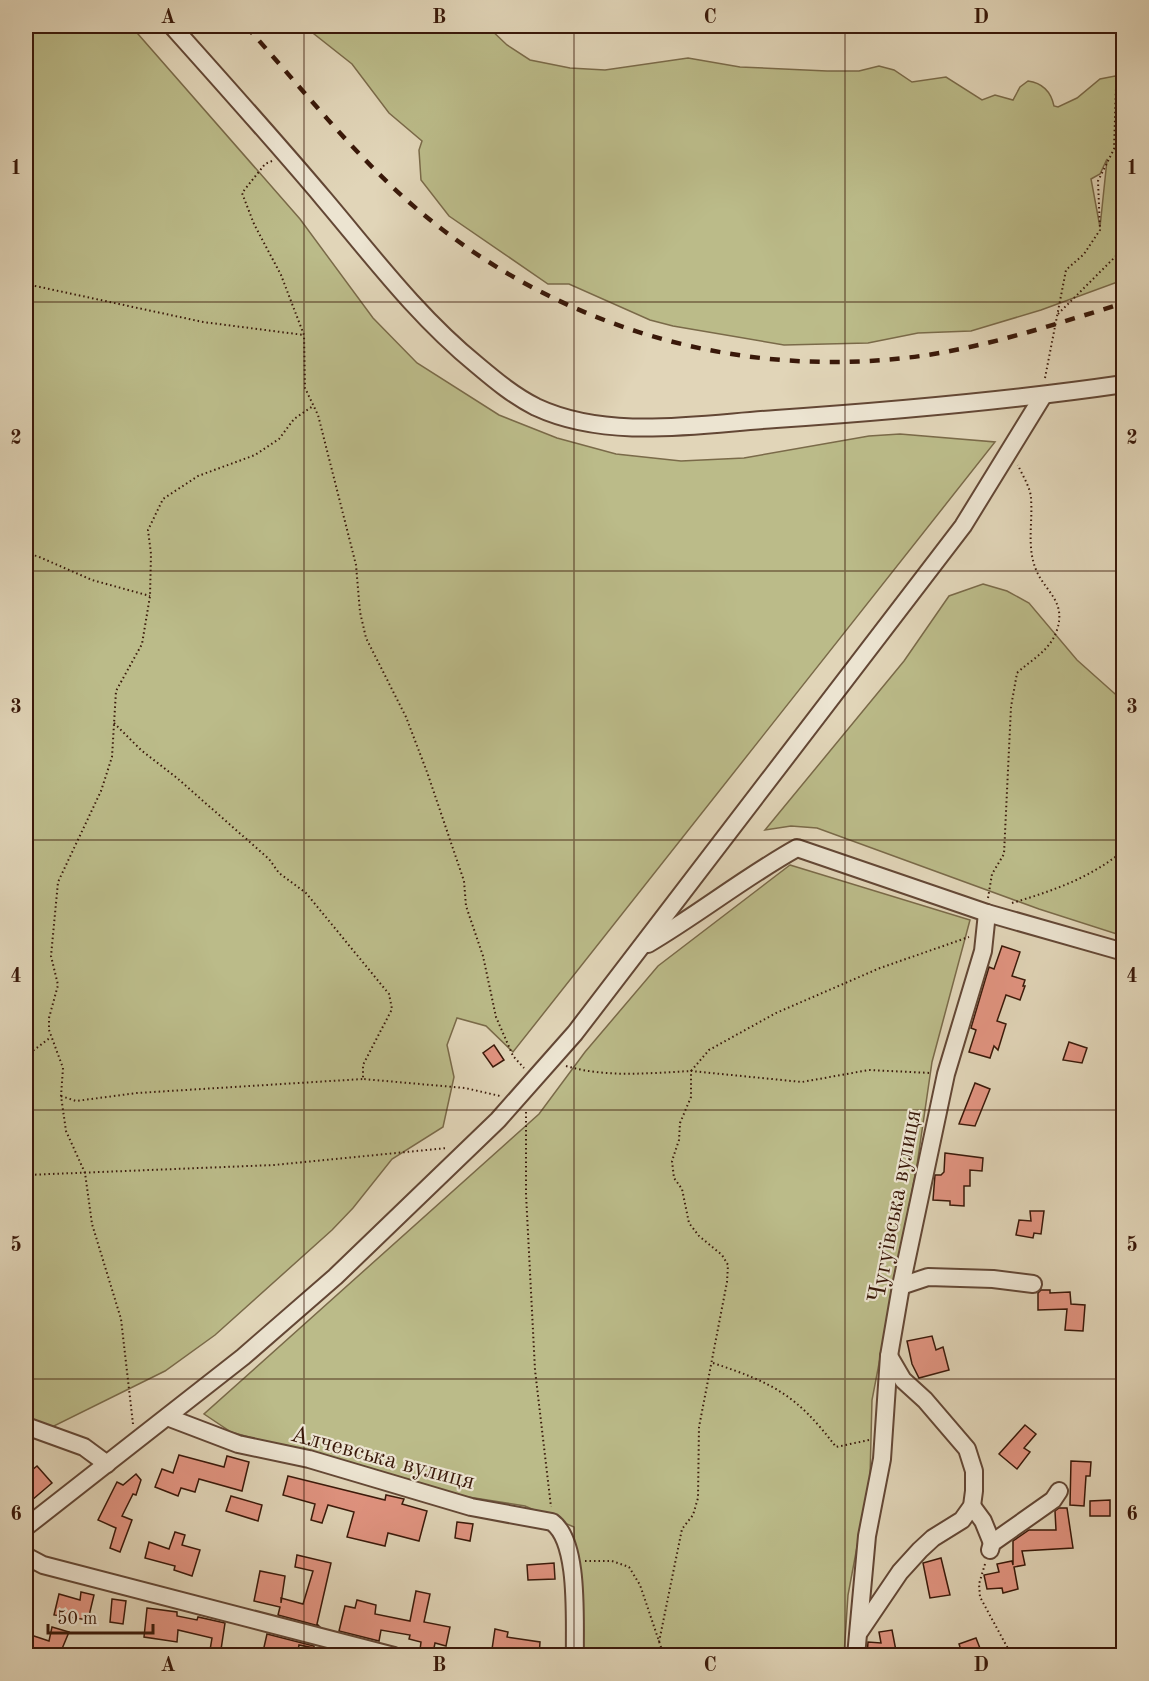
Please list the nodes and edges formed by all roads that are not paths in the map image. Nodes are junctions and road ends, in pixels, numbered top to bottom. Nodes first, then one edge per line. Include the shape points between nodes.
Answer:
1 (172, 26) edge
2 (1124, 384) edge
3 (1043, 396) junction
4 (982, 910) junction
5 (641, 947) junction
6 (1124, 952) edge
7 (1033, 1284) dead end
8 (901, 1286) junction
9 (889, 1356) junction
10 (166, 1417) junction
11 (26, 1426) edge
12 (107, 1464) junction
13 (1059, 1491) dead end
14 (972, 1506) junction
15 (26, 1527) edge
16 (26, 1556) edge
17 (857, 1634) junction
18 (394, 1656) edge
19 (575, 1656) edge
20 (856, 1656) edge

1 - 3 street via 443,337 507,390 536,407 563,418 631,427
2 - 3 street
3 - 5 street via 963,526
4 - 5 street via 797,848
4 - 6 street
4 - 8 street, Чугуївська вулиця via 983,951 946,1074
5 - 10 street via 574,1033 471,1146 335,1277
7 - 8 street via 928,1277
8 - 9 street, Чугуївська вулиця
9 - 14 street via 903,1380 967,1449 974,1471
9 - 17 street, Чугуївська вулиця via 882,1459 867,1536
10 - 12 street
10 - 19 street, Алчевська вулиця via 238,1444 309,1459 471,1507 552,1522 561,1528 571,1555
11 - 12 street via 84,1447
12 - 15 street
13 - 14 street via 1053,1500 991,1546 983,1521
14 - 17 street via 962,1520 933,1538 900,1572
16 - 18 street via 43,1565
17 - 20 street, Чугуївська вулиця

